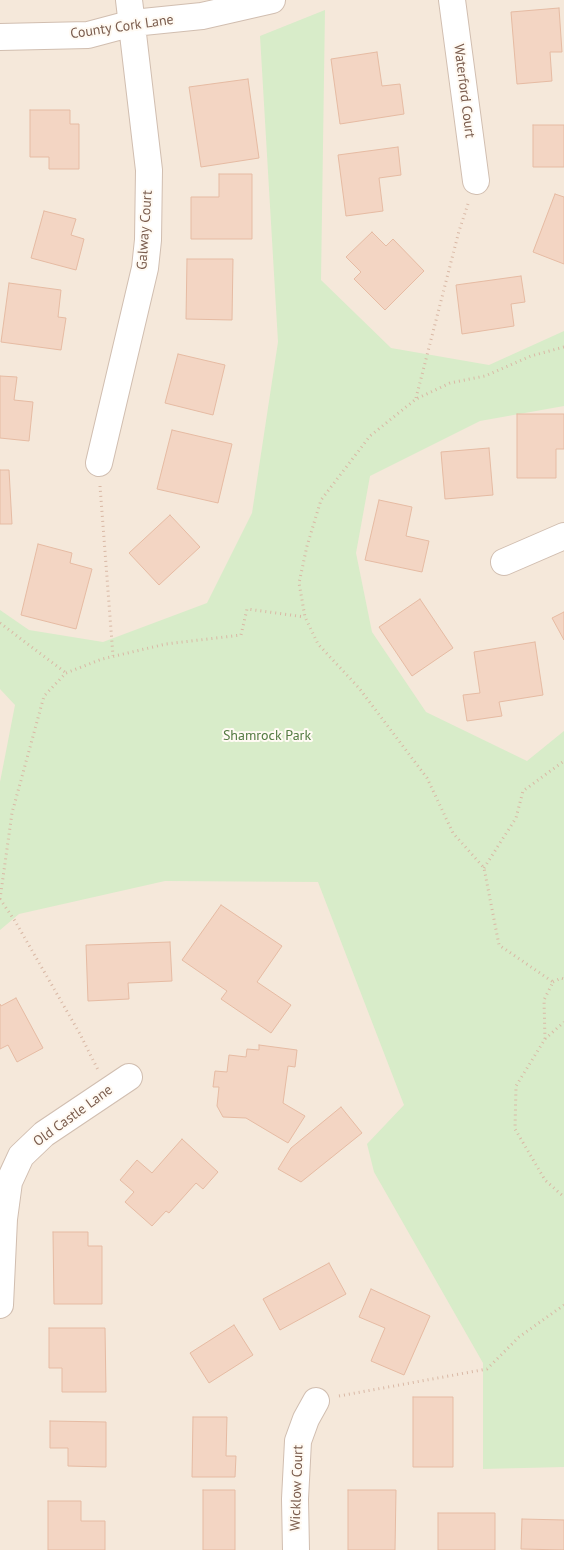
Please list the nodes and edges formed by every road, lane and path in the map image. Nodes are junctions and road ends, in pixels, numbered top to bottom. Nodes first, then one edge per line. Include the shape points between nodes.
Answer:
1 (272, 0) edge
2 (452, 0) edge
3 (131, 12) edge
4 (0, 37) edge
5 (476, 181) joint
6 (564, 347) edge
7 (416, 399) junction
8 (99, 462) joint
9 (564, 536) edge
10 (504, 562) dead end
11 (305, 617) junction
12 (0, 623) edge
13 (113, 656) junction
14 (66, 673) junction
15 (564, 761) edge
16 (484, 868) junction
17 (0, 899) edge
18 (564, 979) edge
19 (553, 982) junction
20 (564, 1022) edge
21 (545, 1039) junction
22 (119, 1084) joint
23 (564, 1197) edge
24 (0, 1305) edge
25 (564, 1305) edge
26 (316, 1400) joint
27 (296, 1550) edge

1 - 3 street, County Cork Lane via 202,16
2 - 5 street, Waterford Court
3 - 4 street, County Cork Lane via 88,35
3 - 8 street, Galway Court via 149,170 148,240
5 - 7 path via 459,231
6 - 7 path via 530,356 485,376 450,383
7 - 11 path via 370,436 321,500 299,583
8 - 13 path
9 - 10 street
11 - 13 path via 247,609 241,635 166,644
11 - 16 path via 318,644 359,688 427,778 453,833
12 - 14 path
13 - 14 path
14 - 17 path via 44,696 12,813
15 - 16 path via 523,791 516,818
16 - 19 path via 500,945
17 - 22 path via 80,1034
18 - 19 path
19 - 21 path via 544,1000
20 - 21 path
21 - 23 path via 516,1086 515,1129 545,1180
22 - 24 street, Old Castle Lane via 44,1134 21,1156 9,1182 5,1210
25 - 26 path via 519,1336 487,1370
26 - 27 street, Wicklow Court via 298,1441

